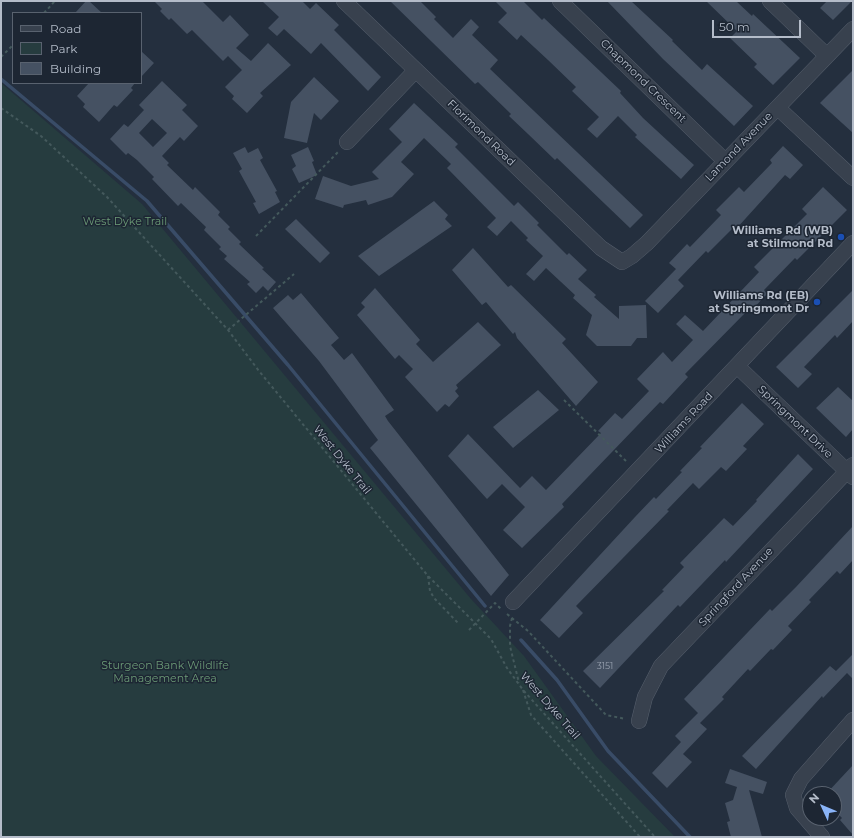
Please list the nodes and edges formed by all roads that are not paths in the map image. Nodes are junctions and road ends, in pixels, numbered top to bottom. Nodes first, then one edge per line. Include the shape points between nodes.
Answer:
1 (344, 1) edge
2 (560, 1) edge
3 (770, 1) edge
4 (853, 29) edge
5 (827, 56) junction
6 (416, 70) junction
7 (778, 108) junction
8 (347, 142) road end
9 (725, 161) junction
10 (853, 178) edge
11 (853, 243) edge
12 (622, 262) joint
13 (737, 366) junction
14 (851, 471) edge
15 (513, 602) dead end
16 (853, 720) edge
17 (639, 721) road end
18 (822, 837) edge

1 - 6 street, Florimond Road
2 - 9 street, Chapmond Crescent
3 - 5 street
4 - 5 street, Lamond Avenue
5 - 7 street, Lamond Avenue
6 - 8 street
6 - 12 street, Florimond Road via 601,248
7 - 9 street, Lamond Avenue
7 - 10 street
9 - 12 street, Lamond Avenue via 647,243
11 - 13 street, Williams Road
13 - 14 street, Springmont Drive
13 - 15 street, Williams Road
14 - 17 street, Springford Avenue via 661,666 646,696
16 - 18 street via 801,779 793,795 797,808

